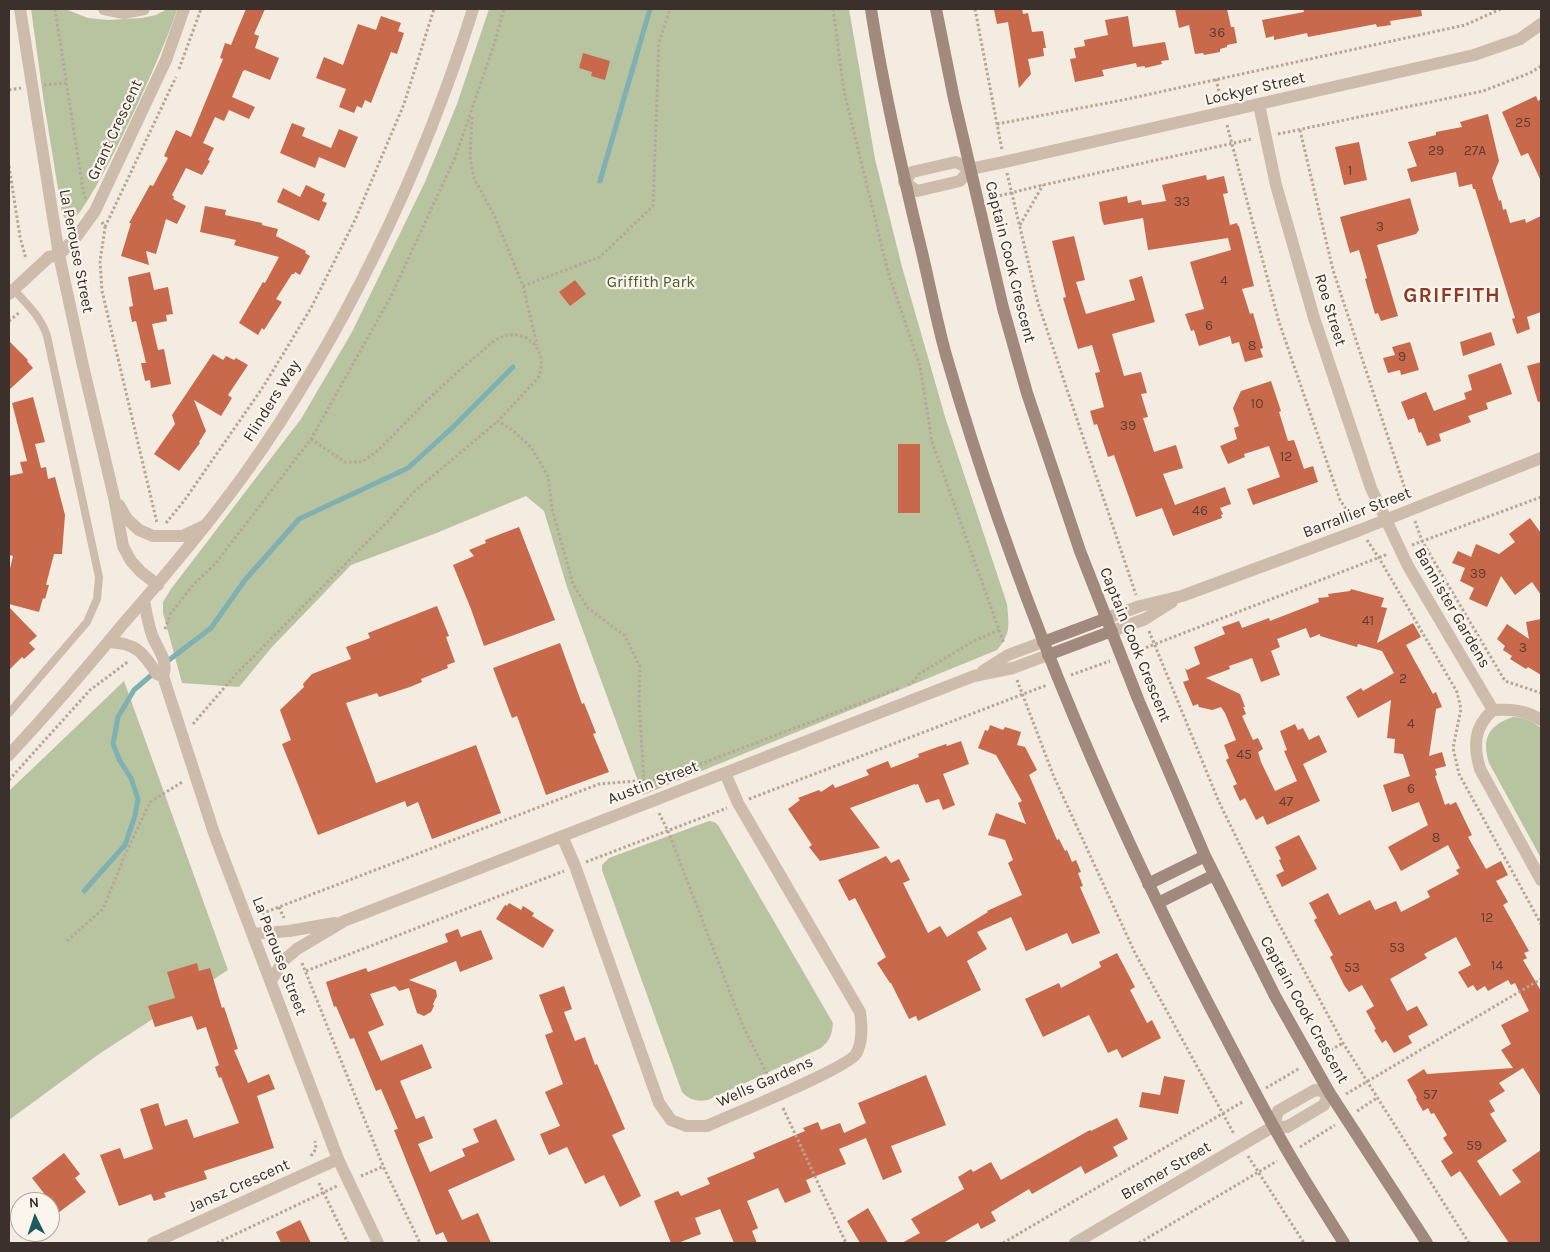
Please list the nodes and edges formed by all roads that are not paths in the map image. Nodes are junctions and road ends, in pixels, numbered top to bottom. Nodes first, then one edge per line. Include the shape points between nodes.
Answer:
1 (20, 9) edge
2 (104, 9) edge
3 (144, 9) edge
4 (184, 9) edge
5 (473, 9) edge
6 (871, 9) edge
7 (936, 9) edge
8 (1541, 24) edge
9 (1258, 105) junction
10 (970, 169) junction
11 (904, 182) junction
12 (59, 255) junction
13 (11, 292) edge
14 (1541, 458) edge
15 (114, 497) junction
16 (1386, 520) junction
17 (206, 525) junction
18 (158, 585) junction
19 (1182, 596) junction
20 (144, 600) junction
21 (1107, 618) junction
22 (1112, 631) junction
23 (108, 642) junction
24 (1043, 642) junction
25 (1048, 655) junction
26 (163, 676) junction
27 (974, 676) junction
28 (1493, 710) junction
29 (9, 713) edge
30 (1541, 720) edge
31 (9, 756) edge
32 (725, 773) junction
33 (562, 836) junction
34 (1205, 856) junction
35 (1214, 875) junction
36 (1541, 880) edge
37 (1148, 884) junction
38 (1158, 903) junction
39 (344, 921) junction
40 (253, 934) junction
41 (271, 981) junction
42 (1332, 1096) junction
43 (1274, 1126) junction
44 (338, 1159) junction
45 (153, 1243) edge
46 (378, 1243) edge
47 (1075, 1243) edge
48 (1344, 1243) edge
49 (1427, 1243) edge

1 - 12 street, La Perouse Street
2 - 3 street via 124,13
4 - 12 street, Grant Crescent via 166,60 95,211
5 - 17 street, Flinders Way via 458,56 383,240 302,388
6 - 11 main road via 880,70
7 - 10 main road, Captain Cook Crescent
8 - 9 street, Lockyer Street via 1520,39 1487,52
9 - 10 street, Lockyer Street
9 - 16 street, Roe Street via 1276,185 1314,318 1371,488
10 - 11 street, Lockyer Street via 956,162 912,172
10 - 11 street, Lockyer Street via 960,181 917,191
10 - 21 main road, Captain Cook Crescent via 1003,308 1028,393 1080,551
11 - 24 main road via 945,352 976,455
12 - 13 street, Grant Crescent via 50,257
12 - 15 street, La Perouse Street
13 - 29 lane via 28,305 44,325 99,577 93,610 83,628
14 - 16 street, Barrallier Street
15 - 17 street, La Perouse Street via 138,530 183,536
15 - 18 street, La Perouse Street via 123,546 141,572
16 - 19 street, Barrallier Street
16 - 28 street, Bannister Gardens via 1408,566
17 - 18 street, Flinders Way
18 - 20 street, Flinders Way
19 - 21 street, Barrallier Street
19 - 22 street, Barrallier Street via 1145,619
20 - 23 street, Flinders Way
20 - 26 street, La Perouse Street via 154,641 163,656 166,669
21 - 22 main road, Captain Cook Crescent
21 - 24 main road
22 - 25 main road
22 - 34 main road, Captain Cook Crescent
23 - 26 street, La Perouse Street via 119,642 146,658 156,674
23 - 31 street, Flinders Way
24 - 25 main road
24 - 27 street, Austin Street via 1008,655
25 - 27 street, Austin Street via 1013,668
25 - 37 main road
26 - 40 street, La Perouse Street via 214,832
27 - 32 street, Austin Street
28 - 30 street via 1512,708
28 - 36 street via 1484,718 1478,732 1476,753 1480,769
32 - 33 street, Austin Street
32 - 33 street, Wells Gardens via 738,803 860,1012 862,1025 855,1054 834,1069 707,1126 686,1126 671,1120 660,1103
33 - 39 street, Austin Street
34 - 35 main road, Captain Cook Crescent
34 - 37 main road
35 - 38 main road
35 - 42 main road, Captain Cook Crescent via 1275,996
37 - 38 main road
38 - 43 main road
39 - 40 street, Austin Street
39 - 41 street, Austin Street via 300,947 284,961
40 - 41 street, La Perouse Street
41 - 44 street, La Perouse Street
42 - 43 street, Bremer Street via 1324,1105 1287,1127
42 - 43 street, Bremer Street via 1315,1090 1278,1111
42 - 49 main road, Captain Cook Crescent
43 - 47 street, Bremer Street
43 - 48 main road
44 - 45 street, Jansz Crescent
44 - 46 street, La Perouse Street

